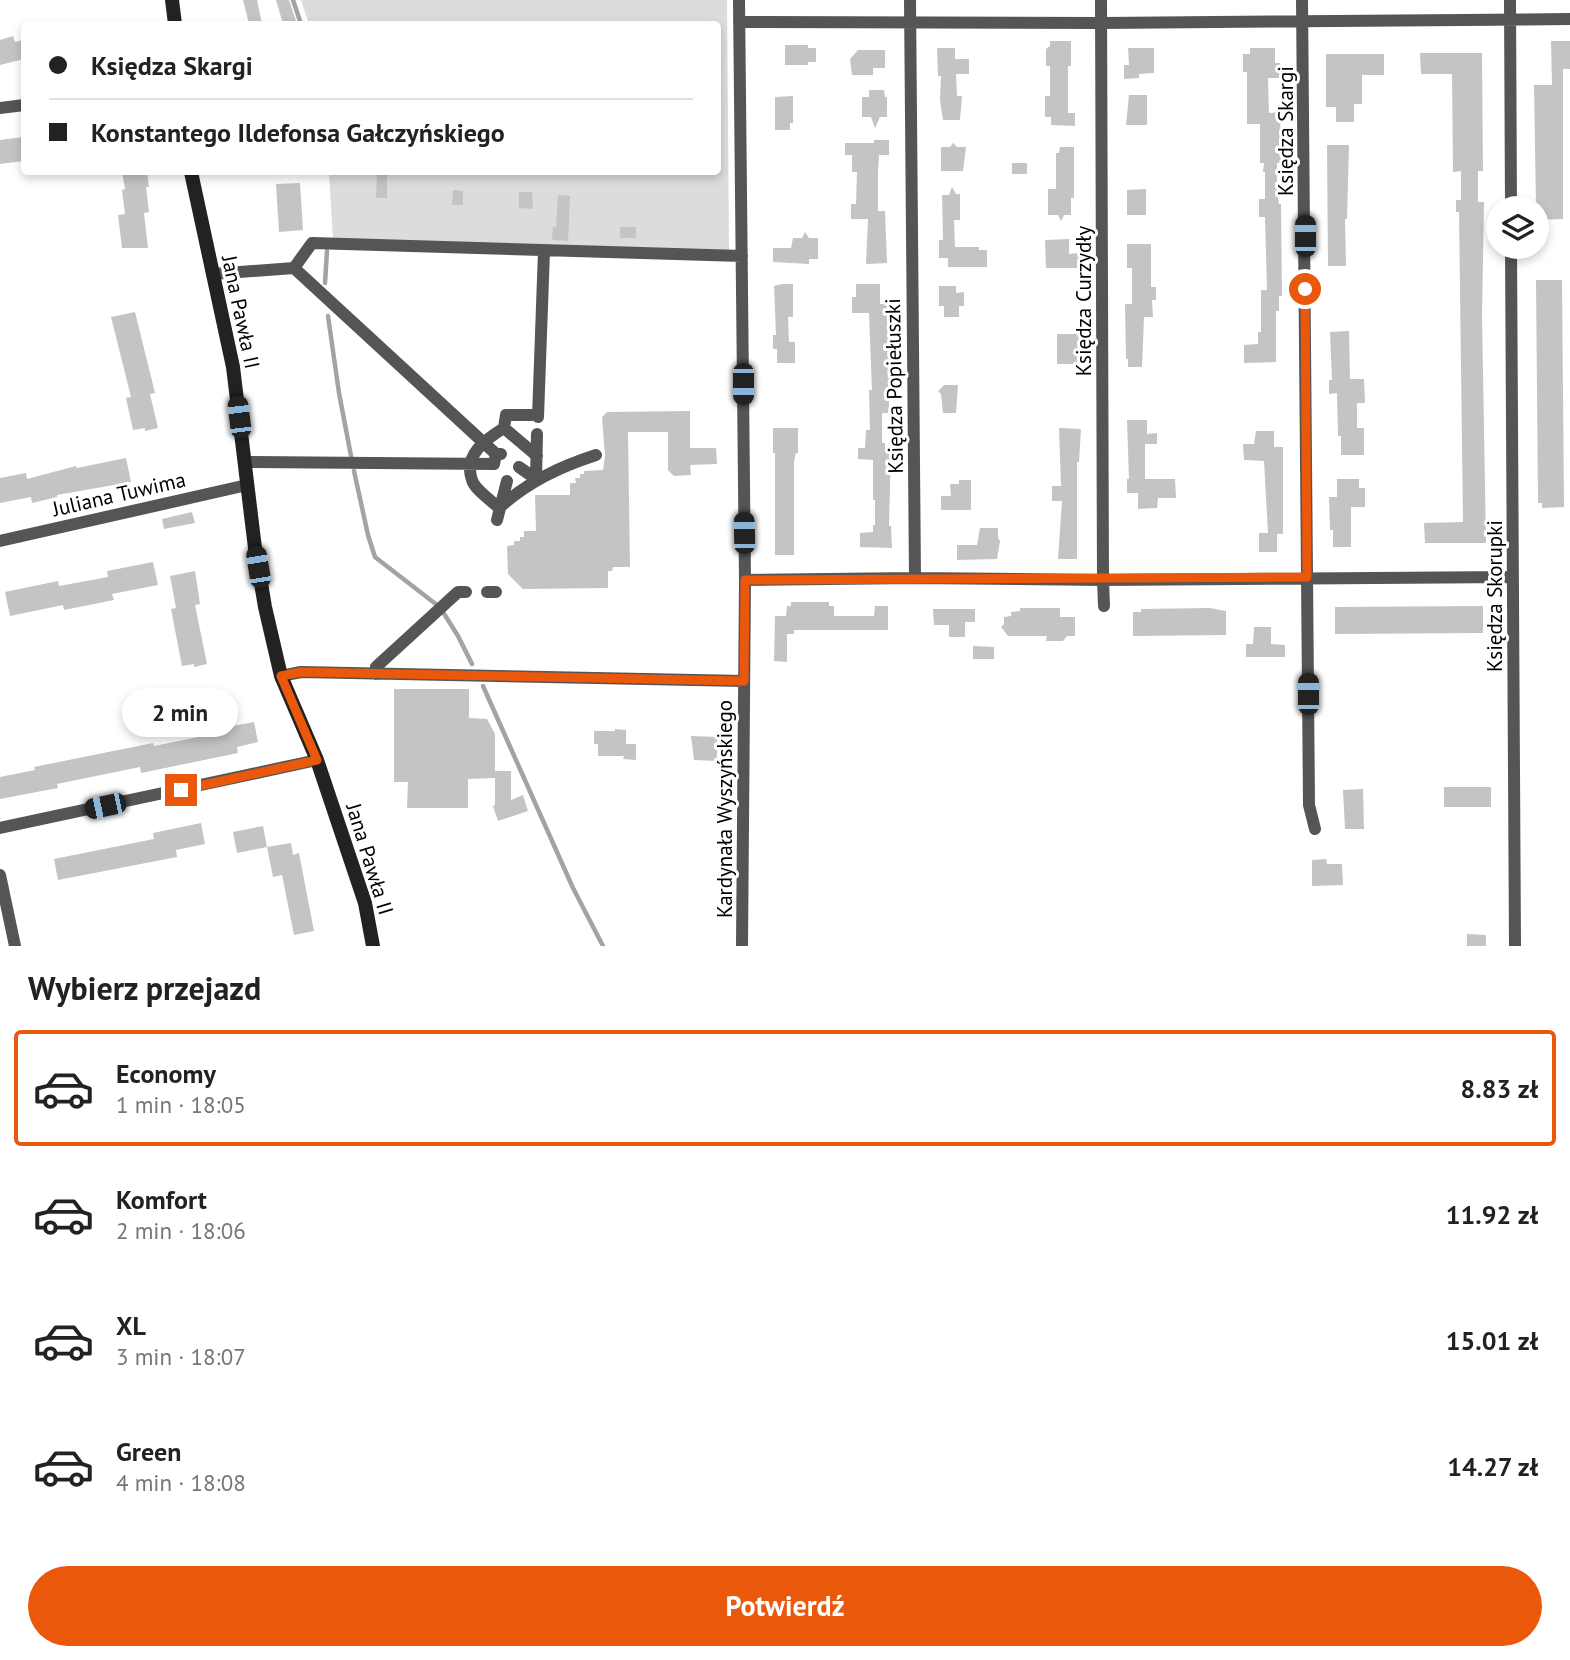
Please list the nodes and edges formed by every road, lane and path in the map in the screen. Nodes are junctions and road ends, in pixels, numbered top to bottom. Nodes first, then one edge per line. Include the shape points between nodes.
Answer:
1 (172, 0) edge
2 (739, 0) edge
3 (910, 0) edge
4 (1101, 0) edge
5 (1302, 0) edge
6 (1510, 0) edge
7 (1510, 19) junction
8 (1570, 19) edge
9 (174, 21) edge
10 (739, 22) junction
11 (1302, 22) junction
12 (910, 23) junction
13 (1102, 23) junction
14 (21, 105) edge
15 (0, 108) edge
16 (192, 175) edge
17 (1511, 196) edge
18 (544, 251) junction
19 (742, 256) junction
20 (1511, 259) edge
21 (294, 268) junction
22 (212, 274) junction
23 (504, 428) junction
24 (537, 434) dead end
25 (482, 441) junction
26 (596, 455) dead end
27 (537, 456) junction
28 (244, 462) junction
29 (470, 464) junction
30 (519, 467) dead end
31 (536, 480) junction
32 (507, 481) dead end
33 (247, 485) junction
34 (498, 514) junction
35 (0, 541) edge
36 (1307, 577) junction
37 (1513, 577) junction
38 (915, 578) junction
39 (745, 580) junction
40 (1103, 580) junction
41 (466, 592) dead end
42 (1104, 606) dead end
43 (376, 674) junction
44 (281, 676) junction
45 (744, 681) junction
46 (317, 760) junction
47 (0, 828) edge
48 (1315, 829) dead end
49 (0, 875) edge
50 (15, 946) edge
51 (373, 946) edge
52 (741, 946) edge
53 (1515, 946) edge

1 - 9 street
2 - 10 street, Kardynała Wyszyńskiego
3 - 12 street, Księdza Popiełuszki
4 - 13 street, Księdza Curzydły
5 - 11 street, Księdza Skargi
6 - 7 street
7 - 8 street
7 - 11 street
7 - 17 street
10 - 12 street
10 - 19 street, Kardynała Wyszyńskiego
11 - 13 street
11 - 36 street, Księdza Skargi
12 - 13 street
12 - 38 street, Księdza Popiełuszki
13 - 40 street, Księdza Curzydły
14 - 15 street
16 - 22 street, Jana Pawła II
18 - 19 street
18 - 21 street via 312,243
18 - 23 street via 535,416 506,415
19 - 39 street, Kardynała Wyszyńskiego
20 - 37 street, Księdza Skorupki
21 - 22 street
21 - 25 street
22 - 28 street, Jana Pawła II via 233,367
23 - 25 street
23 - 27 street
24 - 27 street
25 - 29 street
25 - 29 street via 500,454 494,464
26 - 31 street
27 - 31 street
28 - 29 street
28 - 33 street, Jana Pawła II
29 - 34 street via 472,482
30 - 31 street
31 - 34 street via 518,490
32 - 34 street
33 - 35 street, Juliana Tuwima
33 - 44 street, Jana Pawła II via 264,607
36 - 37 street
36 - 40 street
36 - 48 street, Księdza Skargi via 1309,804
37 - 53 street, Księdza Skorupki
38 - 39 street
38 - 40 street
39 - 45 street, Kardynała Wyszyńskiego
40 - 42 street, Księdza Curzydły
41 - 43 street via 458,592 376,667
43 - 44 street via 301,672
43 - 45 street
44 - 46 street, Jana Pawła II
45 - 52 street, Kardynała Wyszyńskiego
46 - 47 street
46 - 51 street, Jana Pawła II via 365,904
49 - 50 street

